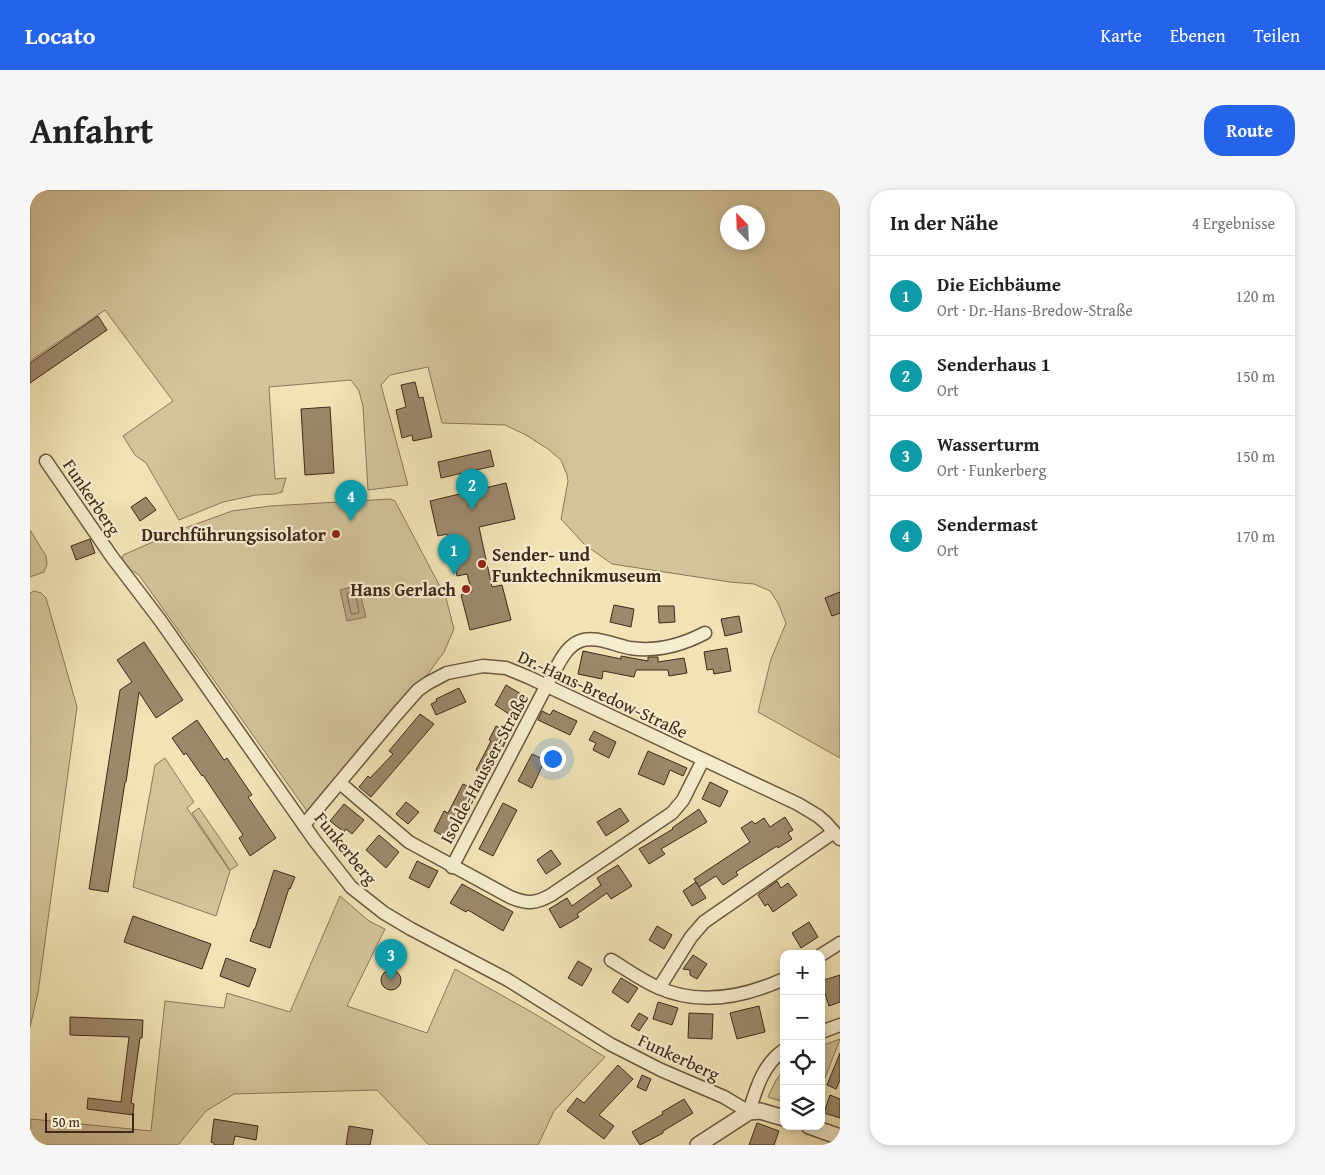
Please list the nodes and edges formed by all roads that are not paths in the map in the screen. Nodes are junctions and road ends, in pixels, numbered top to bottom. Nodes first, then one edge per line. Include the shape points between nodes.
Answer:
1 (46, 461) dead end
2 (705, 633) dead end
3 (547, 686) junction
4 (703, 760) junction
5 (340, 783) junction
6 (304, 825) junction
7 (837, 835) edge
8 (452, 867) junction
9 (840, 943) edge
10 (825, 952) edge
11 (611, 960) dead end
12 (780, 980) edge
13 (659, 988) junction
14 (840, 1025) edge
15 (825, 1031) edge
16 (780, 1054) edge
17 (749, 1112) junction
18 (780, 1117) edge
19 (820, 1130) edge
20 (840, 1137) edge
21 (698, 1145) edge

1 - 6 street, Funkerberg
2 - 3 street, Isolde-Hausser-Straße via 672,647 651,649 597,640 580,641 564,654
3 - 4 street, Dr.-Hans-Bredow-Straße
3 - 5 street, Dr.-Hans-Bredow-Straße via 506,668 483,666 447,673 418,690
3 - 8 street, Isolde-Hausser-Straße
4 - 7 street, Dr.-Hans-Bredow-Straße via 798,804 818,816
4 - 8 street via 683,800 672,813 541,900 522,902 510,898
5 - 6 street, Dr.-Hans-Bredow-Straße
5 - 8 street via 409,842
6 - 17 street, Funkerberg via 350,886 384,913 508,980 631,1055 724,1097
7 - 13 street via 704,922
9 - 10 street
11 - 13 street
12 - 13 street via 750,991 704,999 681,996
14 - 15 street
16 - 17 street via 760,1080
17 - 18 street via 760,1111
17 - 21 street
19 - 20 street

